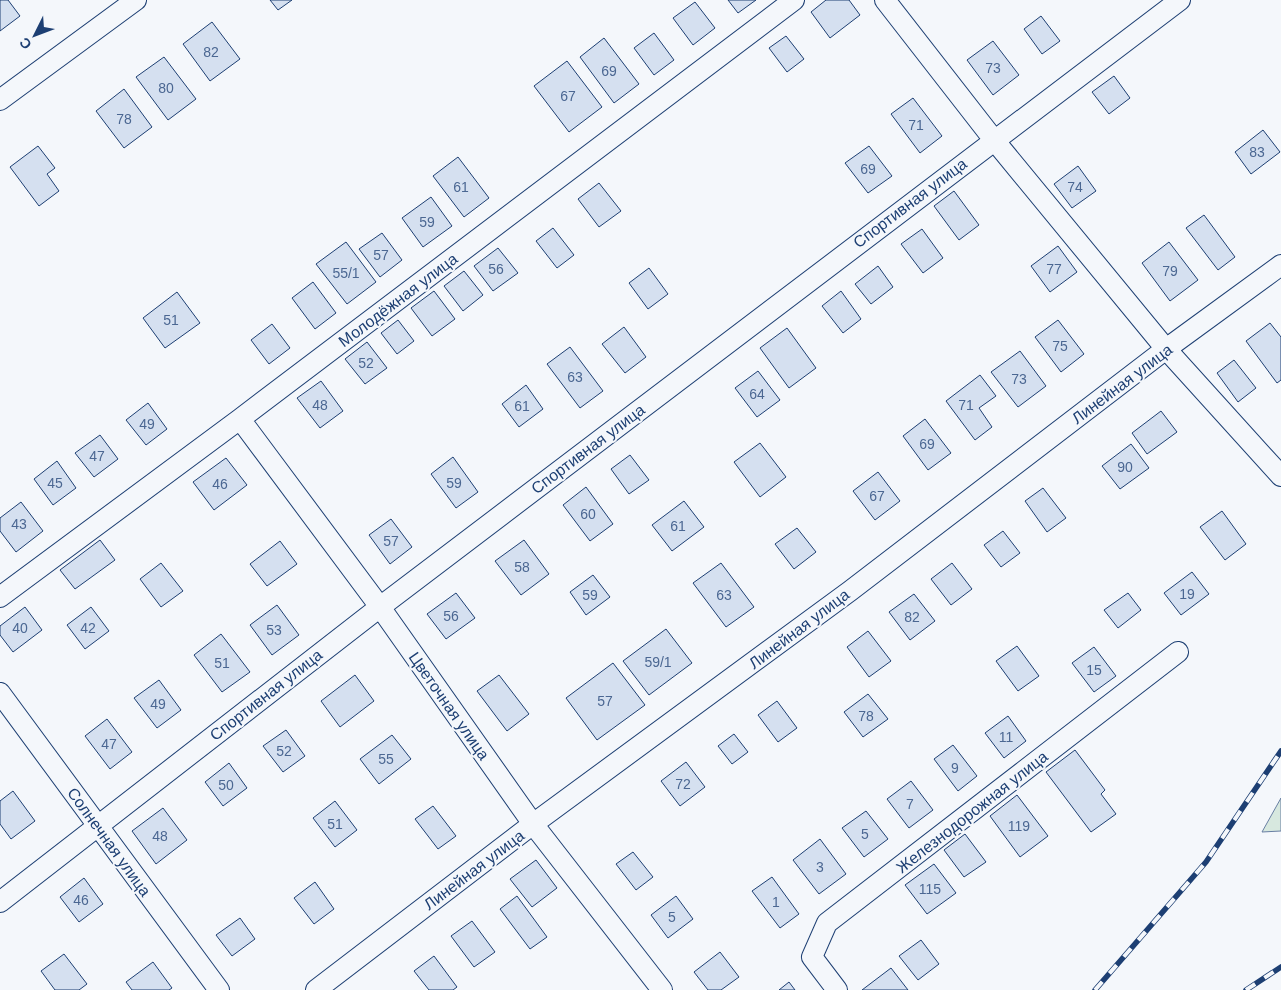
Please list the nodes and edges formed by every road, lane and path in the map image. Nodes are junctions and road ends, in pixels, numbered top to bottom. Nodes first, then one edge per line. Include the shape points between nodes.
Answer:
1 (136, 0) edge
2 (794, 0) edge
3 (885, 0) edge
4 (1180, 0) edge
5 (0, 100) edge
6 (994, 140) junction
7 (1281, 265) edge
8 (1166, 349) junction
9 (240, 419) junction
10 (1281, 476) edge
11 (0, 597) edge
12 (380, 607) junction
13 (1178, 652) dead end
14 (0, 693) edge
15 (533, 824) junction
16 (97, 826) junction
17 (0, 902) edge
18 (219, 990) edge
19 (316, 990) edge
20 (662, 990) edge
21 (837, 990) edge

1 - 5 street
2 - 9 street, Молодёжная улица
3 - 6 street
4 - 6 street, Спортивная улица
6 - 8 street
6 - 12 street, Спортивная улица
7 - 8 street, Линейная улица
8 - 10 street
8 - 15 street, Линейная улица via 850,591
9 - 11 street, Молодёжная улица
9 - 12 street, Цветочная улица
12 - 15 street, Цветочная улица
12 - 16 street, Спортивная улица
13 - 21 street, Железнодорожная улица via 827,924 812,956
14 - 16 street, Солнечная улица
15 - 19 street, Линейная улица
15 - 20 street, Цветочная улица
16 - 17 street, Спортивная улица
16 - 18 street, Солнечная улица

